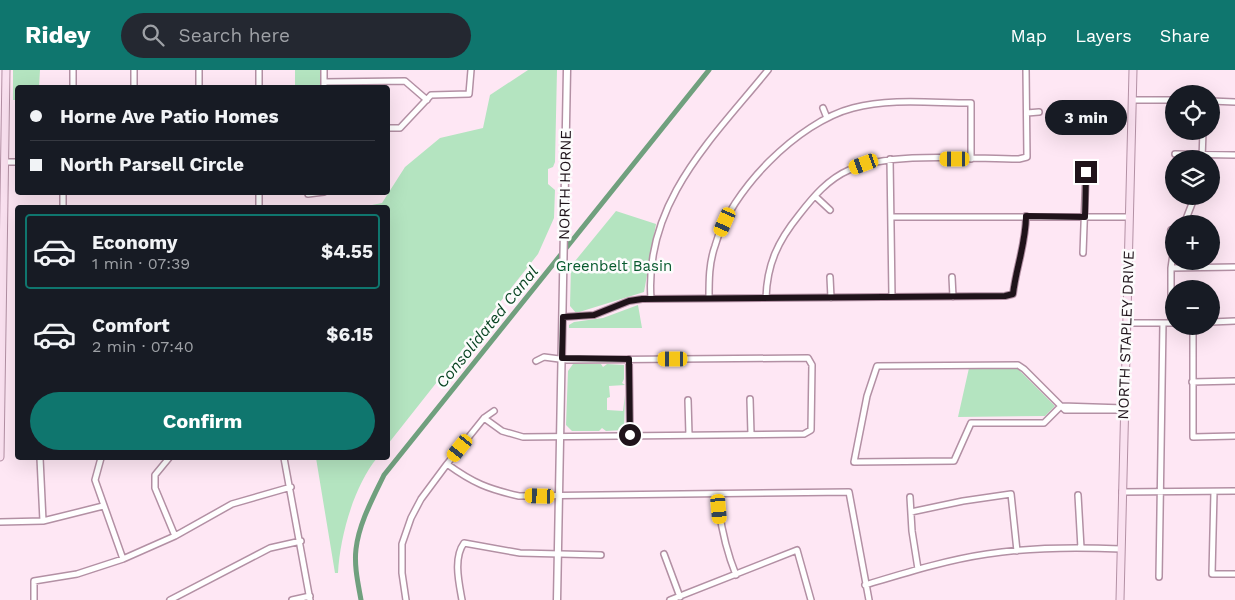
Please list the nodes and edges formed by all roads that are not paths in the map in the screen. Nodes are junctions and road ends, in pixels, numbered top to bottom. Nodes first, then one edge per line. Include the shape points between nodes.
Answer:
1 (6, 70) edge
2 (73, 70) edge
3 (134, 70) edge
4 (199, 70) edge
5 (259, 70) edge
6 (324, 70) edge
7 (471, 70) edge
8 (566, 70) edge
9 (768, 70) edge
10 (1026, 70) edge
11 (1133, 70) edge
12 (324, 84) edge
13 (73, 85) edge
14 (134, 85) edge
15 (199, 85) edge
16 (259, 85) edge
17 (3, 86) edge
18 (427, 100) junction
19 (1132, 100) junction
20 (1165, 100) edge
21 (1220, 101) edge
22 (1235, 102) edge
23 (823, 108) dead end
24 (1039, 112) dead end
25 (1027, 113) junction
26 (827, 118) junction
27 (390, 128) edge
28 (1220, 155) edge
29 (1235, 155) edge
30 (971, 159) junction
31 (890, 160) junction
32 (5, 162) junction
33 (15, 162) edge
34 (1086, 172) dead end
35 (815, 196) junction
36 (830, 210) dead end
37 (2, 216) edge
38 (1026, 216) junction
39 (1085, 217) junction
40 (1129, 217) junction
41 (892, 218) junction
42 (1083, 253) dead end
43 (1220, 267) edge
44 (1235, 267) edge
45 (830, 277) dead end
46 (952, 277) dead end
47 (892, 297) junction
48 (952, 297) junction
49 (709, 298) junction
50 (766, 298) junction
51 (831, 298) junction
52 (651, 299) junction
53 (563, 317) junction
54 (1220, 322) edge
55 (1235, 322) edge
56 (1127, 323) junction
57 (1163, 323) joint
58 (1194, 335) edge
59 (562, 358) junction
60 (629, 359) junction
61 (536, 361) dead end
62 (1235, 381) edge
63 (1192, 382) junction
64 (750, 399) dead end
65 (688, 400) dead end
66 (1061, 406) junction
67 (1124, 408) junction
68 (494, 411) dead end
69 (484, 418) junction
70 (751, 434) junction
71 (630, 435) junction
72 (689, 435) junction
73 (1235, 436) edge
74 (560, 437) junction
75 (0, 458) edge
76 (40, 460) edge
77 (100, 460) edge
78 (167, 460) edge
79 (284, 460) edge
80 (447, 464) junction
81 (291, 486) junction
82 (1235, 491) edge
83 (1122, 492) junction
84 (1160, 492) junction
85 (1214, 492) junction
86 (717, 494) junction
87 (1078, 496) dead end
88 (559, 497) junction
89 (910, 497) dead end
90 (103, 506) junction
91 (911, 512) junction
92 (44, 520) junction
93 (0, 522) edge
94 (175, 536) junction
95 (301, 541) junction
96 (1081, 548) junction
97 (1121, 549) junction
98 (1017, 551) junction
99 (664, 554) dead end
100 (558, 555) junction
101 (601, 555) dead end
102 (123, 559) junction
103 (918, 569) junction
104 (1235, 574) edge
105 (736, 576) junction
106 (1159, 577) dead end
107 (865, 585) junction
108 (680, 597) junction
109 (310, 598) edge
110 (34, 600) edge
111 (170, 600) edge
112 (292, 600) edge
113 (406, 600) edge
114 (462, 600) edge
115 (557, 600) edge
116 (670, 600) edge
117 (811, 600) edge
118 (869, 600) edge
119 (1120, 600) edge

1 - 17 main road
2 - 13 street
3 - 14 street
4 - 15 street
5 - 16 street
6 - 12 street
7 - 18 street via 469,94 432,95
8 - 53 street, NORTH HORNE
9 - 52 street via 678,184 660,224 650,276
10 - 25 street
11 - 19 main road, NORTH STAPLEY DRIVE
12 - 18 street via 405,81
17 - 32 main road
18 - 27 street via 400,128
19 - 20 street
19 - 40 main road, NORTH STAPLEY DRIVE
21 - 22 street
23 - 26 street
24 - 25 street
25 - 30 street via 1027,157
26 - 30 street via 851,108 877,103 971,103
26 - 49 street via 781,149 739,197 715,243 709,273
28 - 29 street
30 - 31 street
31 - 35 street via 848,170 827,183
31 - 41 street
32 - 33 street
32 - 37 main road
34 - 39 street
35 - 36 street
35 - 50 street via 776,246 768,272
37 - 75 main road
38 - 39 street
38 - 41 street
38 - 48 street via 1013,294
39 - 40 street
39 - 42 street
40 - 56 main road, NORTH STAPLEY DRIVE
41 - 47 street
43 - 44 street
45 - 51 street
46 - 48 street
47 - 48 street
47 - 51 street
49 - 50 street
49 - 52 street
50 - 51 street
52 - 53 street via 629,301 594,315
53 - 59 street, NORTH HORNE
54 - 55 street
56 - 57 street
56 - 67 main road, NORTH STAPLEY DRIVE
57 - 84 street
58 - 63 street
59 - 60 street
59 - 61 street via 544,357
59 - 74 street, NORTH HORNE
60 - 70 street via 808,358 812,365 809,432
60 - 71 street
62 - 63 street
63 - 73 street via 1193,437
64 - 70 street
65 - 72 street
66 - 66 street via 1018,365 877,366 854,462 954,461 971,422 1044,423
66 - 67 street
67 - 83 main road, NORTH STAPLEY DRIVE
68 - 69 street
69 - 74 street via 502,430 523,437
69 - 80 street
70 - 72 street
71 - 72 street
71 - 74 street
74 - 88 street, NORTH HORNE
76 - 92 street
77 - 90 street via 95,480
78 - 94 street via 155,475 155,488
79 - 81 street
80 - 88 street via 492,490 520,496
80 - 113 street via 421,499 402,544
81 - 94 street via 232,504
81 - 95 street
82 - 85 street
83 - 84 street
83 - 97 main road, NORTH STAPLEY DRIVE
84 - 85 street
84 - 106 street
85 - 104 street via 1212,574
86 - 88 street
86 - 105 street via 724,540
86 - 107 street via 849,492
87 - 96 street
88 - 100 street, NORTH HORNE
89 - 91 street
90 - 92 street
90 - 102 street
91 - 98 street via 1011,494
91 - 103 street
92 - 93 street
94 - 102 street
95 - 109 street
95 - 111 street via 270,548
96 - 97 street
96 - 98 street
97 - 119 main road, NORTH STAPLEY DRIVE
98 - 103 street
99 - 108 street
100 - 101 street
100 - 114 street via 511,552 464,543 458,559
100 - 115 street, NORTH HORNE
102 - 110 street via 77,574 34,581
103 - 107 street
105 - 108 street
105 - 117 street via 797,550
107 - 118 street
108 - 116 street
109 - 112 street

